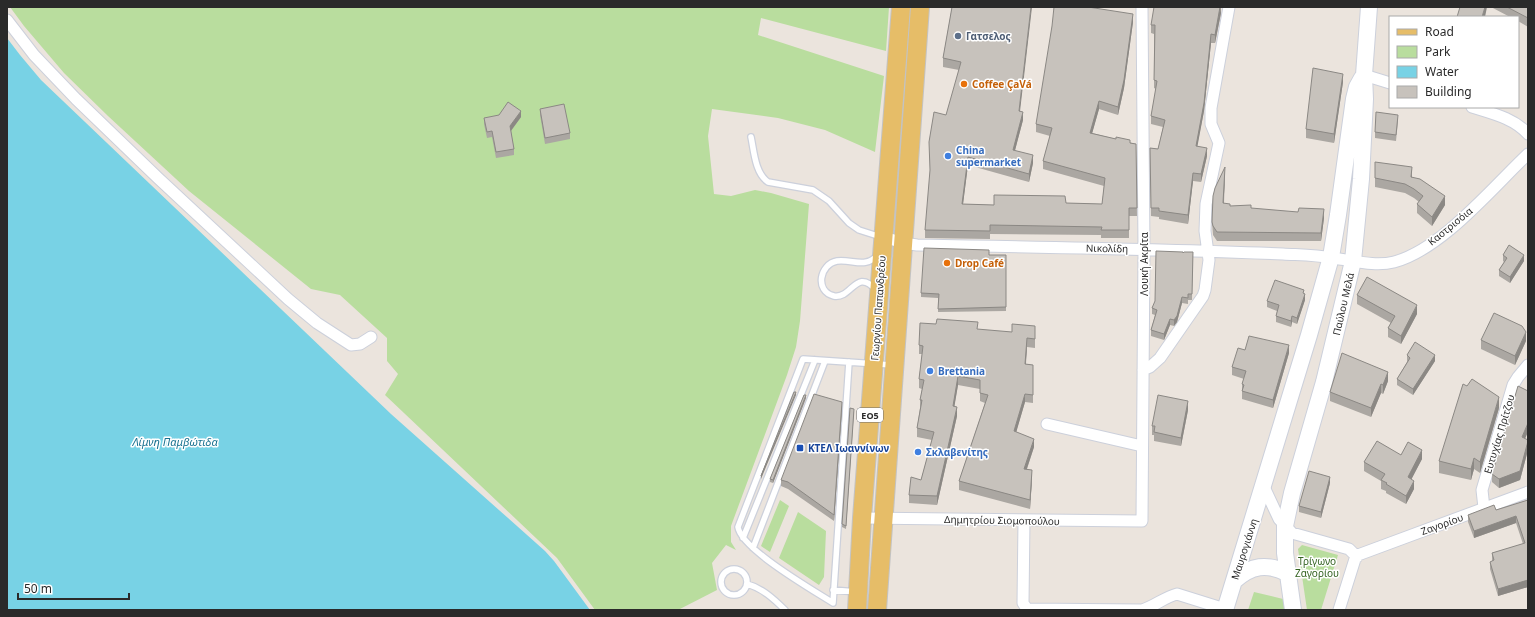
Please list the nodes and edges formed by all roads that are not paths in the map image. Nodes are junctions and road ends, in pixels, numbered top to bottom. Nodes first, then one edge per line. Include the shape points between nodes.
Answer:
1 (901, 7) edge
2 (920, 7) edge
3 (1142, 7) edge
4 (1229, 7) edge
5 (1369, 7) edge
6 (7, 20) edge
7 (1364, 75) junction
8 (1389, 83) edge
9 (1475, 108) edge
10 (1528, 134) edge
11 (751, 136) dead end
12 (1528, 154) edge
13 (883, 243) junction
14 (903, 243) junction
15 (1144, 249) junction
16 (1207, 251) junction
17 (1331, 257) junction
18 (1353, 261) junction
19 (879, 295) junction
20 (371, 337) dead end
21 (815, 360) junction
22 (825, 361) junction
23 (849, 362) junction
24 (874, 363) junction
25 (894, 365) junction
26 (1528, 365) edge
27 (1143, 370) junction
28 (1047, 424) dead end
29 (1142, 446) junction
30 (1264, 487) junction
31 (1528, 492) edge
32 (1484, 508) junction
33 (862, 518) junction
34 (883, 518) junction
35 (1024, 520) junction
36 (1142, 521) joint
37 (1285, 526) junction
38 (743, 538) junction
39 (752, 548) junction
40 (1357, 557) junction
41 (1287, 573) junction
42 (1234, 581) junction
43 (746, 584) junction
44 (833, 590) junction
45 (858, 592) junction
46 (785, 610) edge
47 (857, 610) edge
48 (877, 610) edge
49 (1225, 610) edge
50 (1293, 610) edge
51 (1339, 610) edge

1 - 13 main road, Γεωργίου Παπανδρέου / ΕΟ5
2 - 14 main road, Γεωργίου Παπανδρέου / ΕΟ5
3 - 15 street, Λουκή Ακρίτα
4 - 16 street via 1211,108 1211,124 1219,143 1206,204
5 - 7 main road, Παύλου Μελά
6 - 20 street via 34,56 76,99 288,299 317,323 351,345 360,344
7 - 8 street
7 - 17 main road, Παύλου Μελά via 1354,99
7 - 18 main road, Παύλου Μελά via 1361,179
9 - 10 street via 1506,118 1518,124
11 - 13 lane via 760,172 768,182 813,190 829,201 859,230
12 - 18 street, Καστρισόια via 1454,226 1428,245 1395,262
13 - 14 street, Νικολίδη
13 - 19 main road, Γεωργίου Παπανδρέου / ΕΟ5
13 - 19 lane via 877,256 868,262 832,263 824,269 821,278 824,288 833,296 843,295 856,284 863,282
14 - 15 street, Νικολίδη
14 - 25 main road, Γεωργίου Παπανδρέου / ΕΟ5
15 - 16 street, Νικολίδη
15 - 27 street, Λουκή Ακρίτα
16 - 17 street, Νικολίδη
16 - 27 street via 1208,266 1203,296 1160,358
17 - 18 street, Καστρισόια
17 - 30 main road, Παύλου Μελά
18 - 37 main road, Παύλου Μελά
19 - 24 main road, Γεωργίου Παπανδρέου / ΕΟ5
21 - 22 lane
21 - 38 lane
21 - 38 lane via 803,359 738,527
22 - 23 lane
22 - 39 lane
23 - 24 lane
23 - 44 lane
24 - 25 lane
24 - 33 main road, Γεωργίου Παπανδρέου / ΕΟ5
25 - 34 main road, Γεωργίου Παπανδρέου / ΕΟ5
26 - 32 street, Ευτυχίας Πρίτζου via 1518,377 1511,392 1482,490
27 - 29 street, Λουκή Ακρίτα
28 - 29 street
29 - 36 street, Λουκή Ακρίτα
30 - 37 street via 1273,508
30 - 42 main road, Μαυρογιάννη
31 - 32 street, Ζαγορίου
32 - 40 street, Ζαγορίου
33 - 34 street, Δημητρίου Σιομοπούλου
33 - 45 main road, Γεωργίου Παπανδρέου / ΕΟ5
34 - 35 street, Δημητρίου Σιομοπούλου
34 - 48 main road, Γεωργίου Παπανδρέου / ΕΟ5
35 - 36 street, Δημητρίου Σιομοπούλου
35 - 49 street via 1023,603 1027,609 1142,610 1178,594
37 - 40 street via 1294,534 1349,550
37 - 41 main road, Παύλου Μελά
38 - 39 lane
39 - 44 lane via 833,603
40 - 51 street
41 - 42 main road via 1278,568 1263,566 1243,572
41 - 50 main road, Παύλου Μελά
42 - 49 main road, Μαυρογιάννη
43 - 43 lane via 742,592 732,595 723,590 721,580 726,571 737,569 745,576
43 - 46 lane via 770,596
44 - 45 lane
45 - 47 main road, Γεωργίου Παπανδρέου / ΕΟ5

